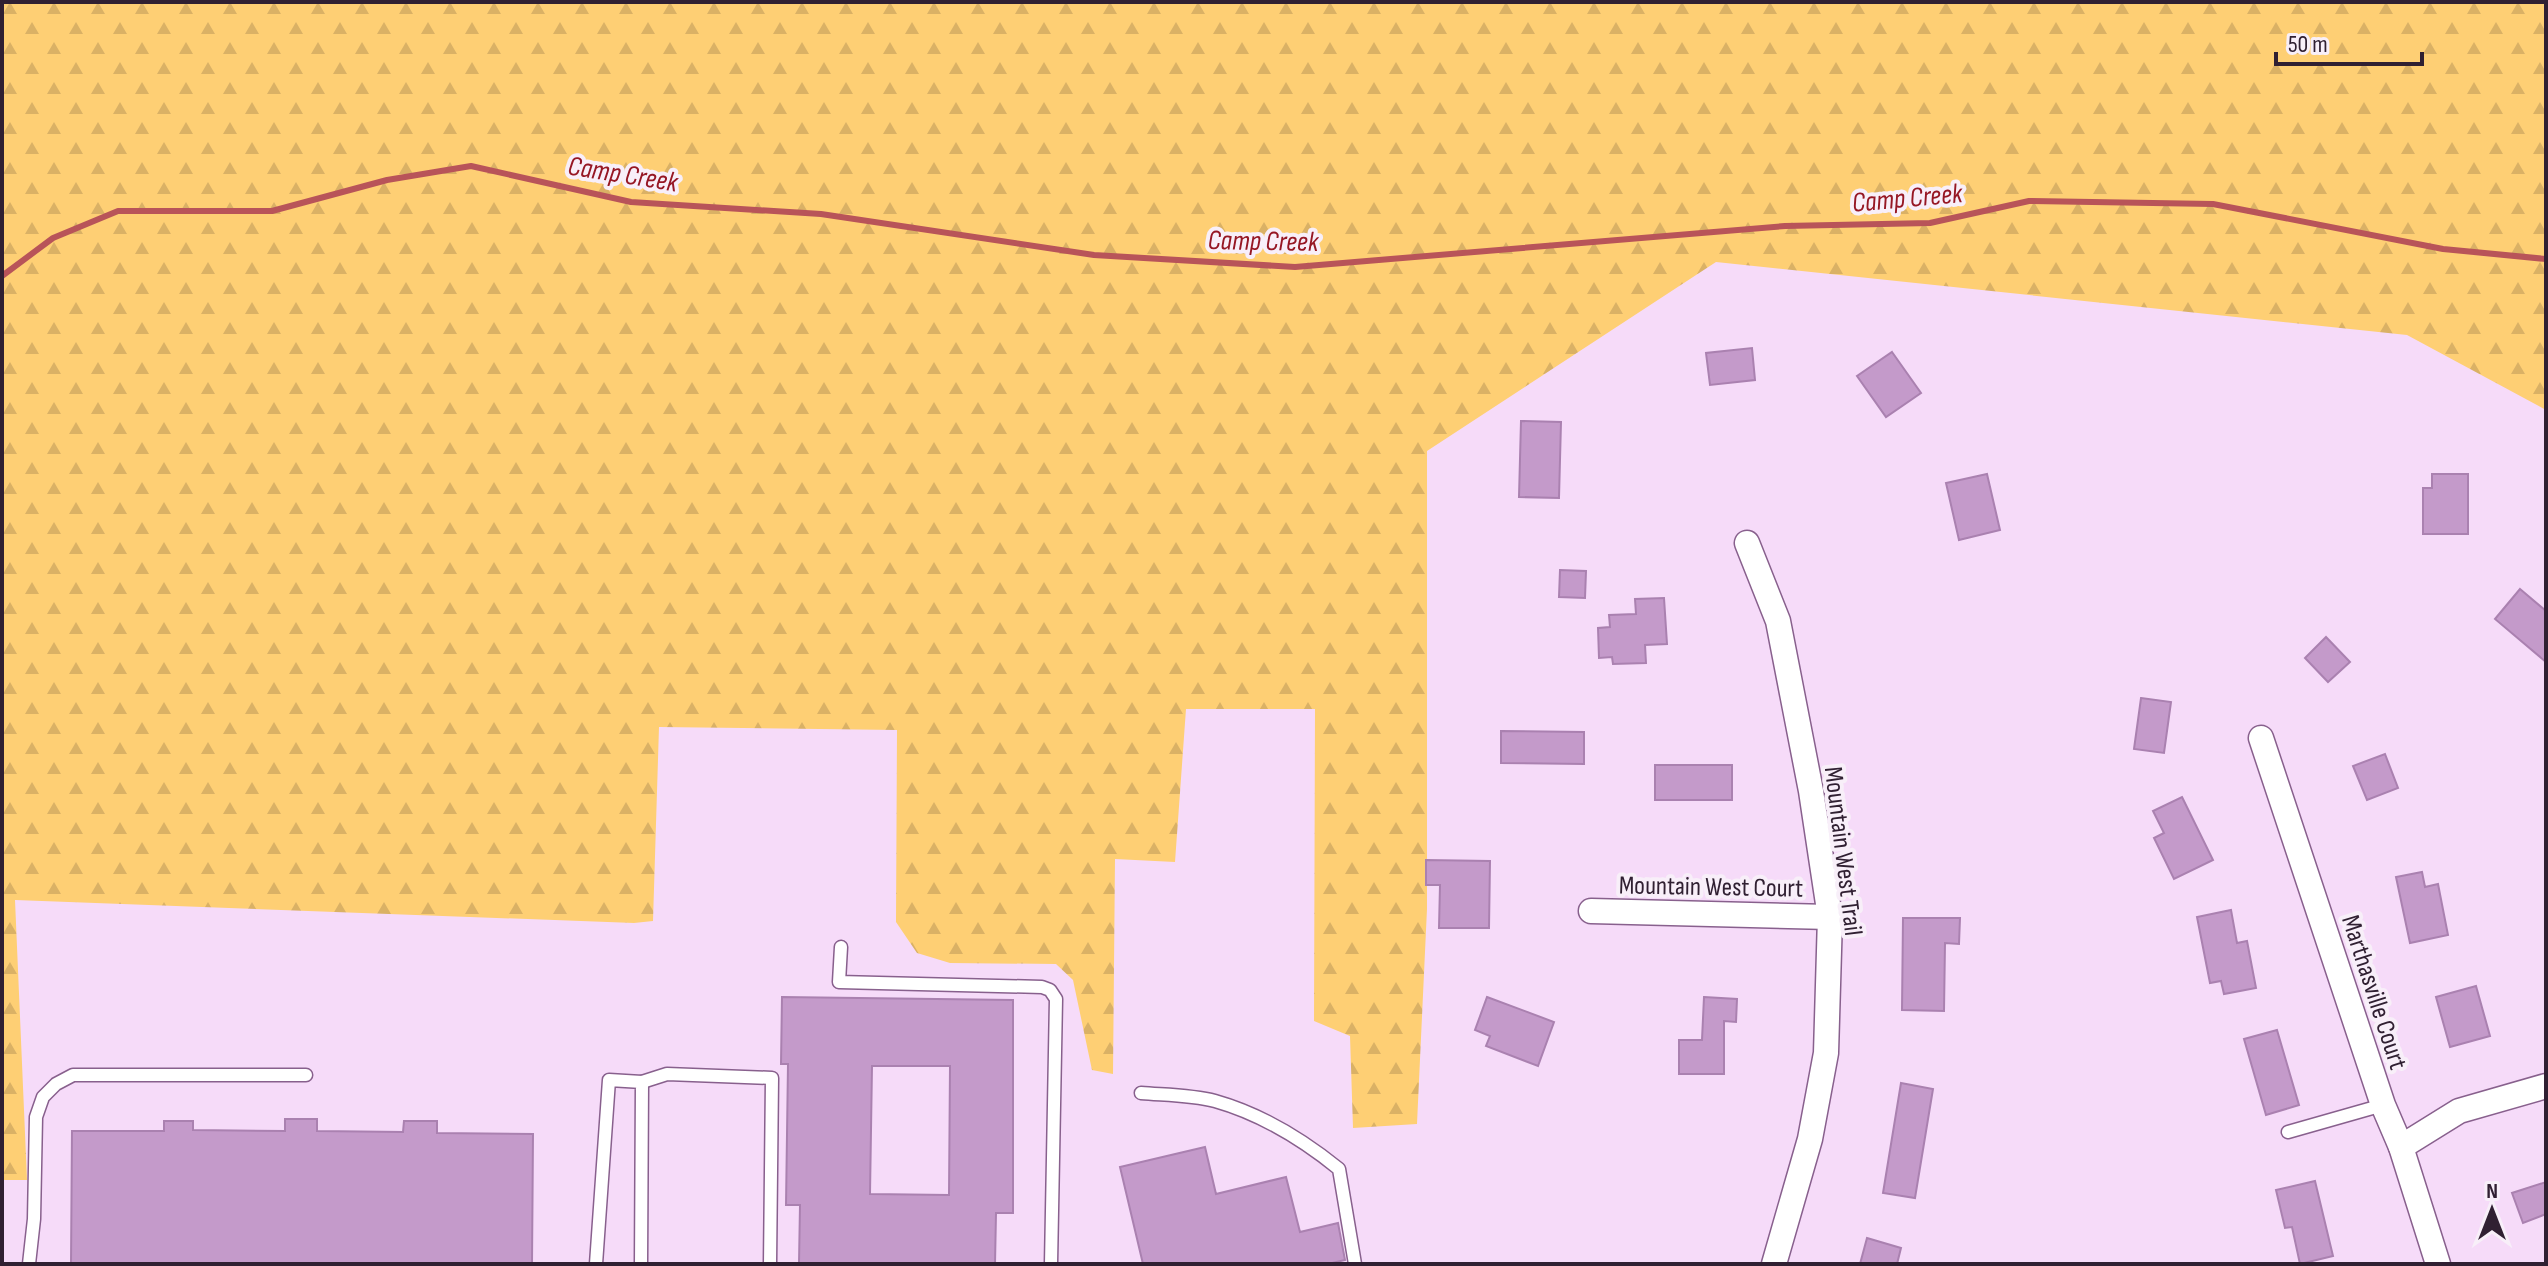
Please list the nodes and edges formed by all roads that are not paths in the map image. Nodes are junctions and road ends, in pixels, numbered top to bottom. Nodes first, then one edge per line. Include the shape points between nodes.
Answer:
1 (1747, 543) dead end
2 (2261, 738) dead end
3 (1591, 911) dead end
4 (1830, 917) junction
5 (841, 947) dead end
6 (306, 1075) dead end
7 (642, 1082) junction
8 (2546, 1086) edge
9 (1141, 1093) dead end
10 (2383, 1105) junction
11 (2288, 1132) dead end
12 (2401, 1147) junction
13 (29, 1264) edge
14 (596, 1264) edge
15 (641, 1264) edge
16 (770, 1264) edge
17 (1051, 1264) edge
18 (1355, 1264) edge
19 (1774, 1264) edge
20 (2438, 1264) edge

1 - 4 street, Mountain West Trail via 1778,621
2 - 10 street, Marthasville Court
3 - 4 street, Mountain West Court
4 - 19 street, Mountain West Trail via 1826,1053 1810,1139
5 - 17 lane via 839,982 1042,987 1056,999
6 - 13 lane via 73,1075 56,1084 43,1097 36,1117
7 - 14 lane via 609,1080
7 - 15 lane
7 - 16 lane via 667,1074 772,1078
8 - 12 street via 2459,1111
9 - 18 lane via 1214,1101 1285,1130 1320,1153 1339,1169
10 - 11 lane
10 - 12 street, Marthasville Court
12 - 20 street, Marthasville Court

